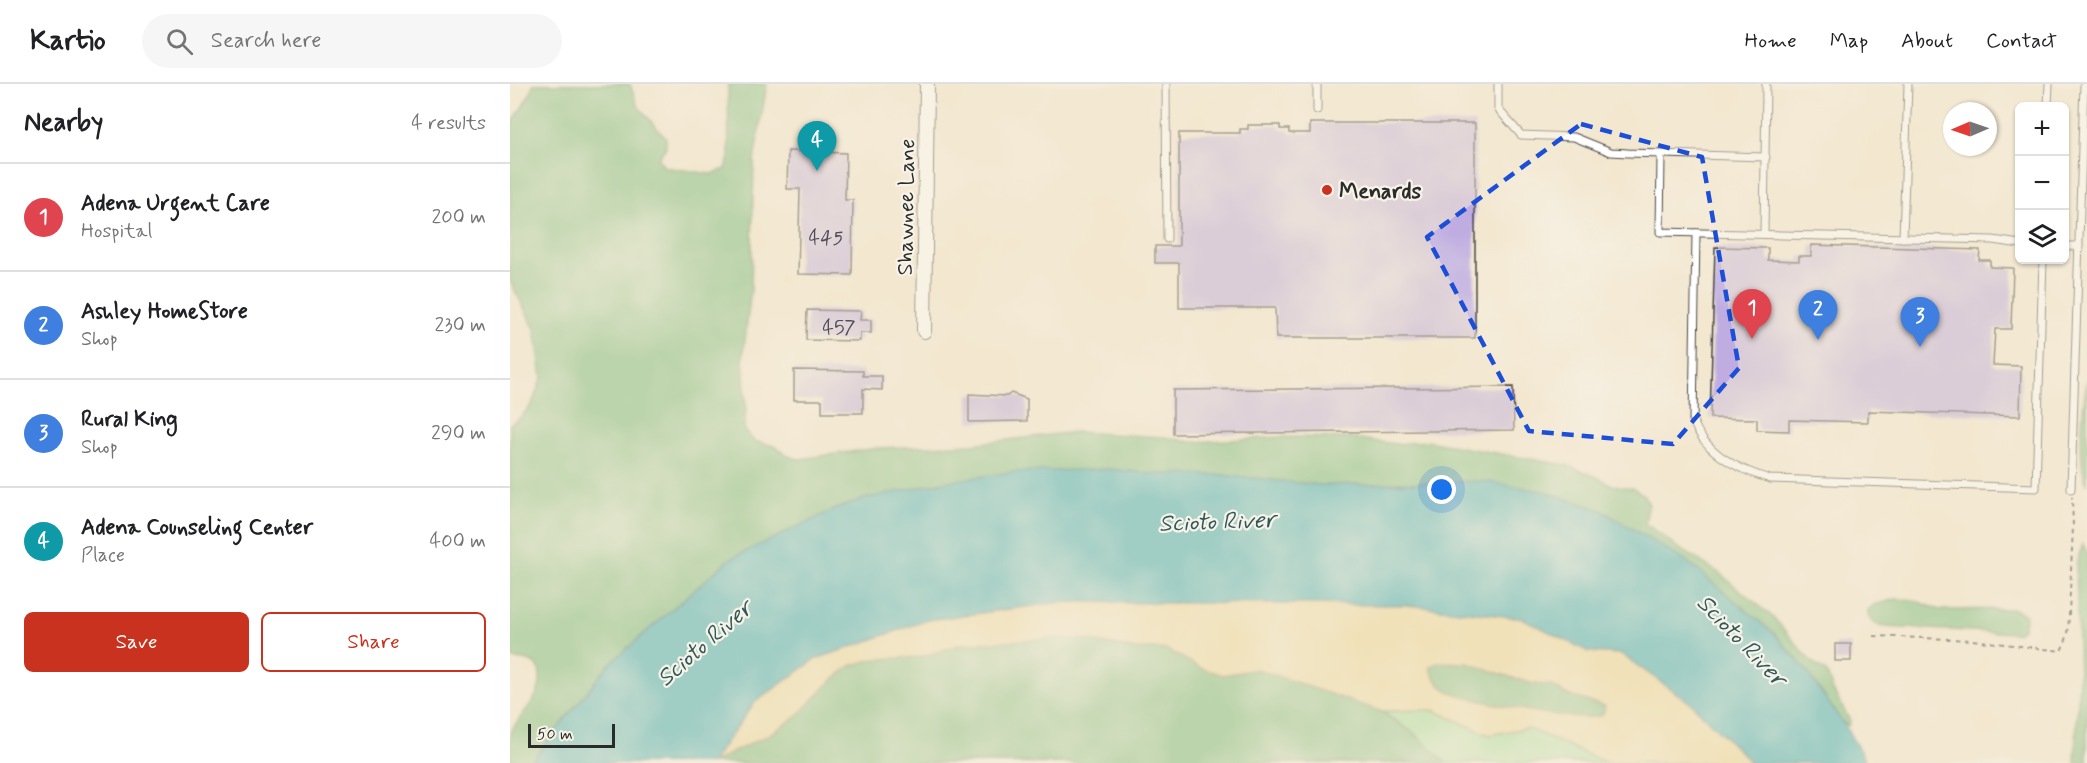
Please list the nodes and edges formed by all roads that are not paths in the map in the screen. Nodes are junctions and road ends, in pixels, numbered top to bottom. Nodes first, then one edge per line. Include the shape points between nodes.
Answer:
1 (927, 84) edge
2 (1166, 84) edge
3 (1317, 84) edge
4 (1498, 84) edge
5 (1766, 84) edge
6 (1908, 84) edge
7 (2049, 84) edge
8 (2084, 84) edge
9 (2048, 102) edge
10 (1317, 110) dead end
11 (1661, 156) junction
12 (1766, 157) junction
13 (1696, 233) junction
14 (1764, 234) junction
15 (1903, 238) junction
16 (1167, 239) dead end
17 (2015, 243) edge
18 (2069, 246) edge
19 (2079, 246) junction
20 (2043, 264) edge
21 (924, 331) dead end
22 (2071, 489) road end

1 - 21 street, Shawnee Lane
2 - 16 lane
3 - 10 lane
4 - 11 lane via 1498,109 1521,135 1574,137 1611,152
5 - 12 lane
6 - 15 lane
7 - 9 lane
8 - 19 lane
11 - 12 lane
11 - 13 lane via 1659,232
12 - 14 lane
13 - 14 lane
13 - 20 lane via 1693,421 1697,431 1727,462 1770,479 2036,488
14 - 15 lane
15 - 17 lane
18 - 19 lane
19 - 22 lane

